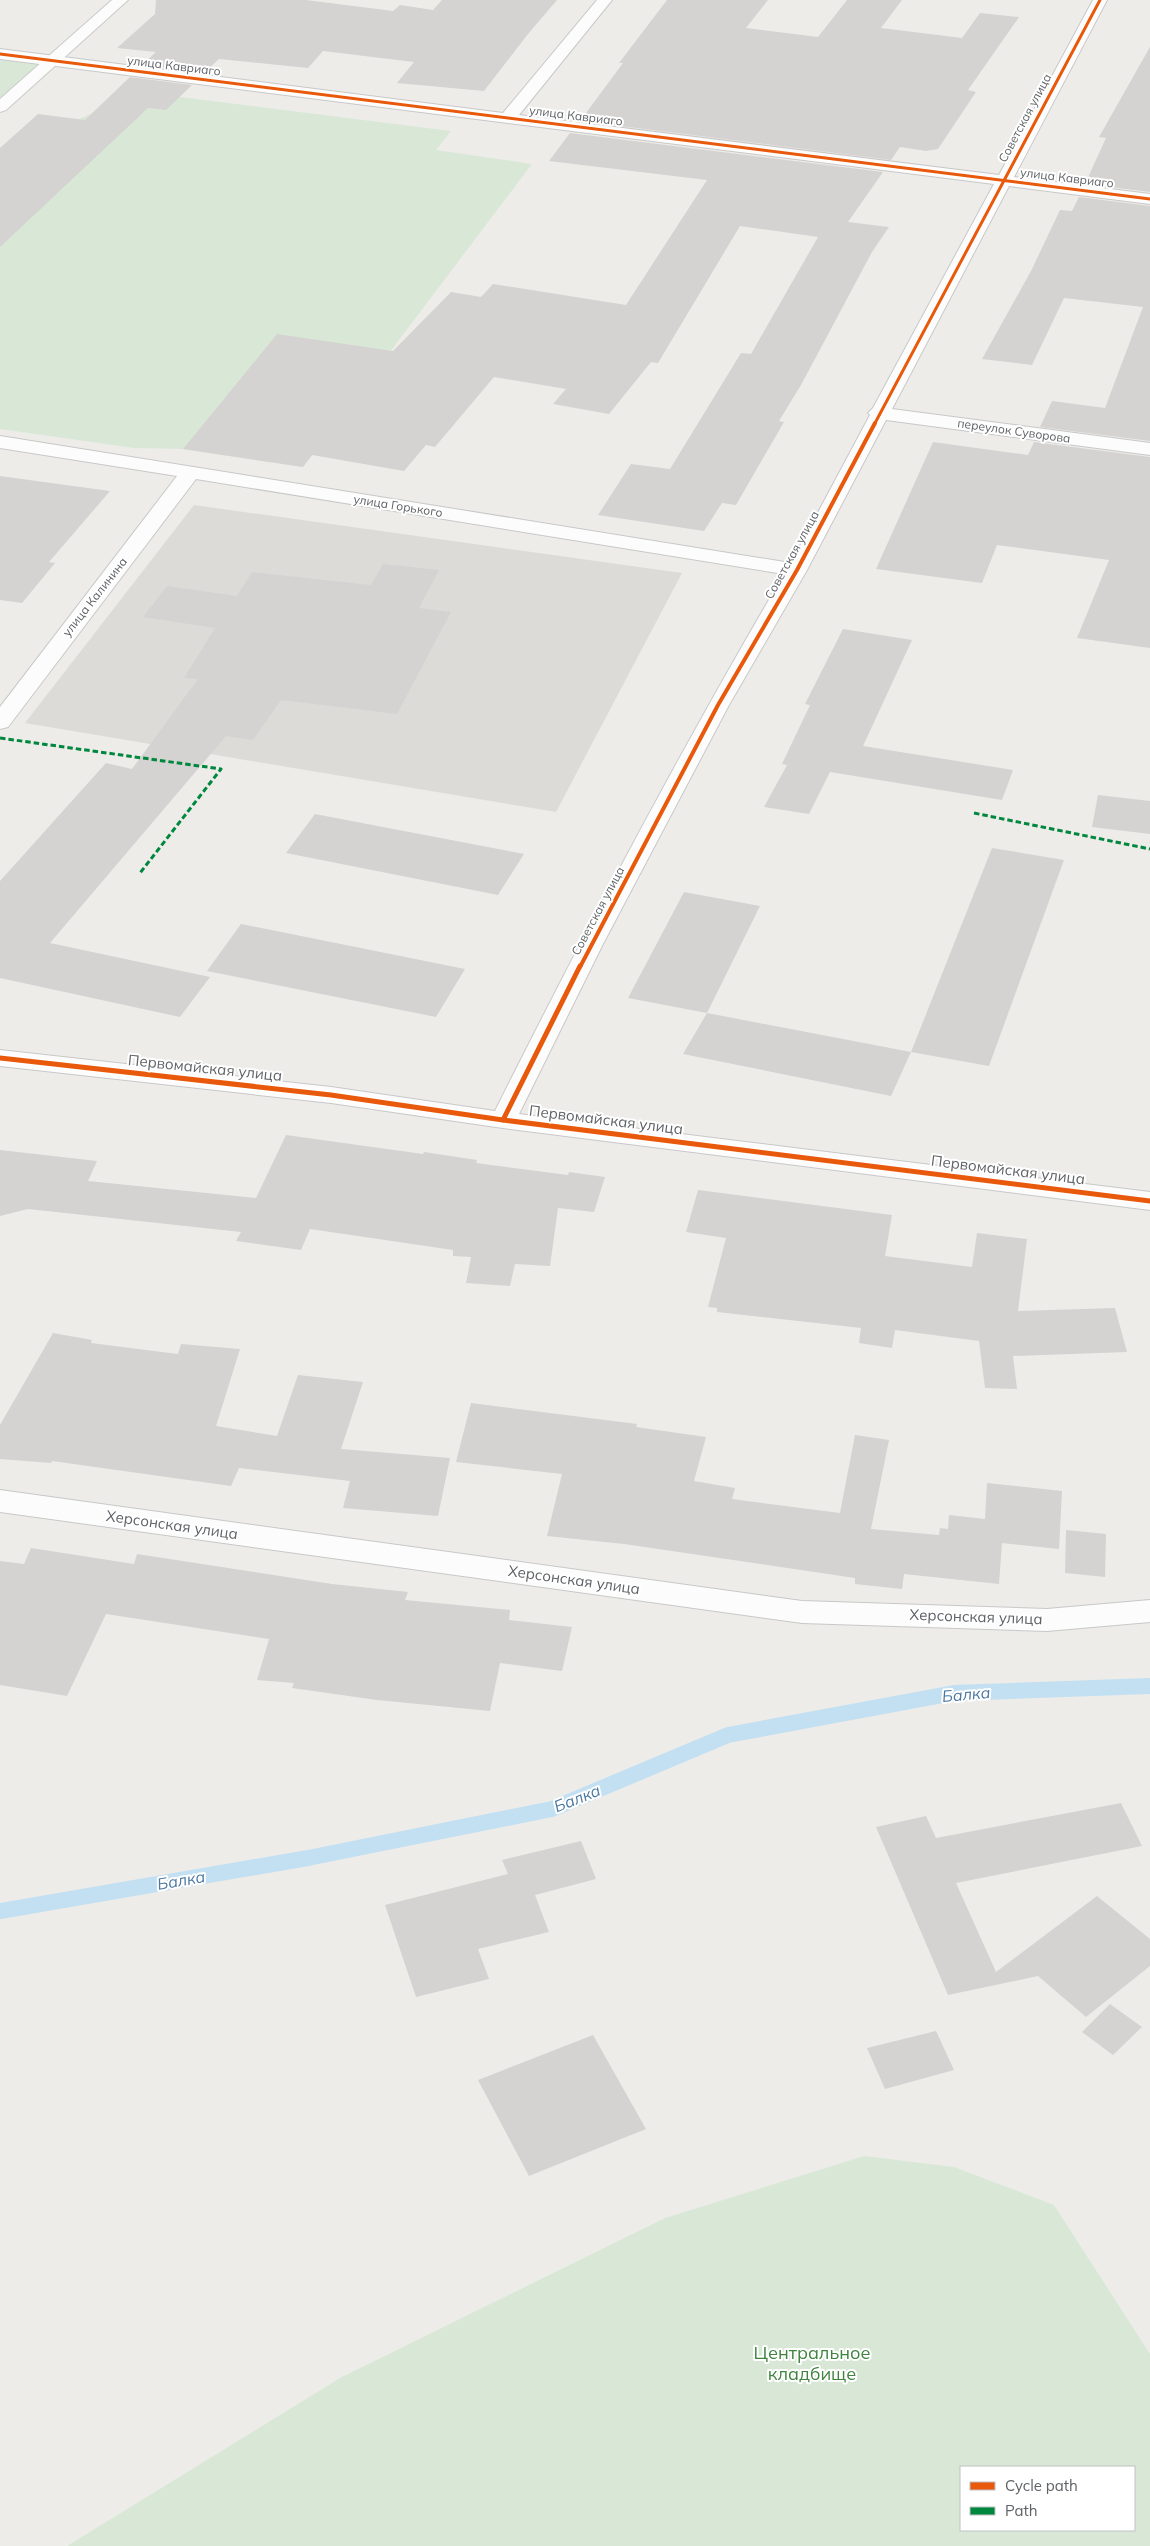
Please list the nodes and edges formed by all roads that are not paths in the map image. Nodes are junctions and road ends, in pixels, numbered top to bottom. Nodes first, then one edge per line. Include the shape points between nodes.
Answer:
1 (121, 0) edge
2 (605, 0) edge
3 (1100, 0) edge
4 (0, 54) edge
5 (54, 61) junction
6 (0, 107) edge
7 (508, 117) junction
8 (1003, 180) junction
9 (1150, 199) edge
10 (878, 413) junction
11 (0, 442) edge
12 (1150, 449) edge
13 (191, 472) junction
14 (796, 570) junction
15 (0, 722) edge
16 (0, 1058) edge
17 (503, 1120) junction
18 (1150, 1201) edge
19 (0, 1501) edge
20 (1150, 1611) edge

1 - 5 street
2 - 7 street
3 - 8 street, Советская улица
4 - 5 street, улица Кавриаго
5 - 6 street
5 - 7 street, улица Кавриаго
7 - 8 street, улица Кавриаго
8 - 9 street, улица Кавриаго
8 - 10 street, Советская улица
10 - 12 street, переулок Суворова
10 - 14 street, Советская улица
11 - 13 street, улица Горького
13 - 14 street, улица Горького
13 - 15 street, улица Калинина
14 - 17 street, Советская улица via 718,705 591,944
16 - 17 street, Первомайская улица via 331,1095
17 - 18 street, Первомайская улица
19 - 20 street, Херсонская улица via 802,1612 1047,1620

